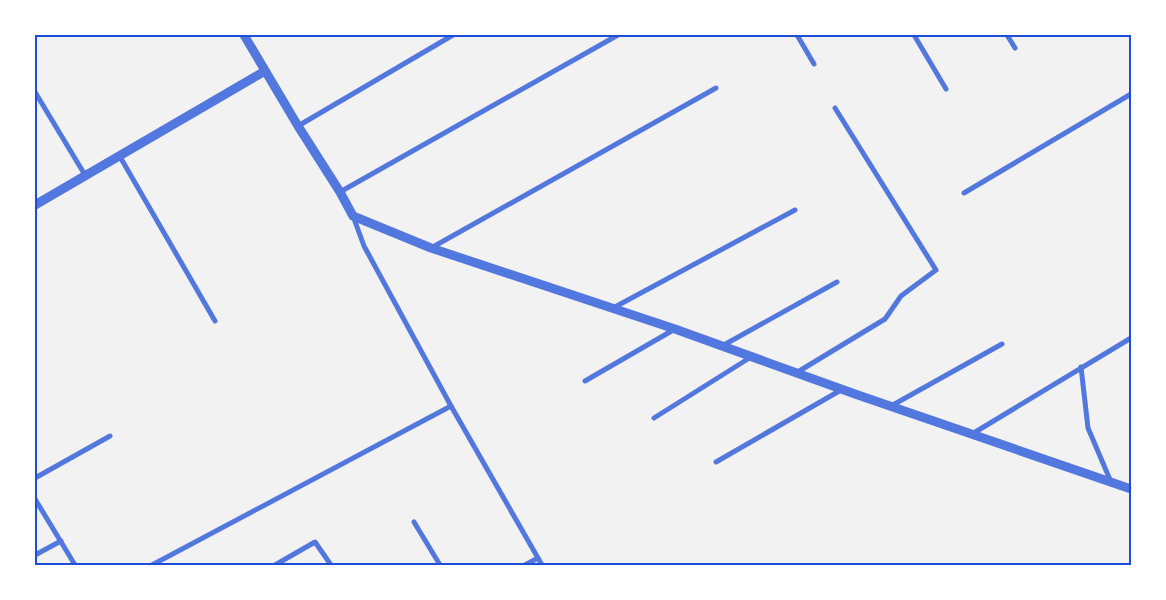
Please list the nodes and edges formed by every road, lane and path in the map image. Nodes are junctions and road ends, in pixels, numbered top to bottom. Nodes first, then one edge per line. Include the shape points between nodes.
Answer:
1 (244, 35) edge
2 (453, 35) edge
3 (618, 35) edge
4 (797, 35) edge
5 (914, 35) edge
6 (1007, 35) edge
7 (1015, 48) dead end
8 (814, 64) dead end
9 (265, 72) junction
10 (716, 88) dead end
11 (946, 89) dead end
12 (35, 92) edge
13 (1131, 94) edge
14 (835, 108) dead end
15 (298, 126) junction
16 (119, 155) junction
17 (85, 175) junction
18 (340, 192) junction
19 (964, 193) dead end
20 (35, 205) edge
21 (795, 210) dead end
22 (353, 216) junction
23 (431, 248) junction
24 (837, 282) dead end
25 (612, 309) junction
26 (215, 321) dead end
27 (675, 329) junction
28 (1131, 338) edge
29 (1002, 344) dead end
30 (722, 346) junction
31 (752, 357) junction
32 (1081, 367) junction
33 (795, 373) junction
34 (585, 381) dead end
35 (842, 390) junction
36 (451, 406) junction
37 (890, 406) junction
38 (654, 418) dead end
39 (971, 434) junction
40 (110, 436) dead end
41 (716, 462) dead end
42 (35, 478) edge
43 (1112, 483) junction
44 (1131, 489) edge
45 (35, 499) edge
46 (414, 522) dead end
47 (60, 541) junction
48 (35, 555) edge
49 (538, 558) junction
50 (75, 565) edge
51 (152, 565) edge
52 (275, 565) edge
53 (331, 565) edge
54 (440, 565) edge
55 (525, 565) edge
56 (542, 565) edge

1 - 9 street
2 - 15 street
3 - 18 street
4 - 8 street
5 - 11 street
6 - 7 street
9 - 15 street
9 - 16 street
10 - 23 street
12 - 17 street
13 - 19 street
14 - 33 street via 936,270 902,296 885,319
15 - 18 street
16 - 17 street
16 - 26 street
17 - 20 street
18 - 22 street
21 - 25 street
22 - 23 street
22 - 36 street via 364,246
23 - 25 street
24 - 30 street
25 - 27 street
27 - 30 street
27 - 34 street
28 - 32 street
29 - 37 street
30 - 31 street
31 - 33 street
31 - 38 street
32 - 39 street
32 - 43 street via 1088,428
33 - 35 street
35 - 37 street
35 - 41 street
36 - 49 street
36 - 51 street
37 - 39 street
39 - 43 street
40 - 42 street
43 - 44 street
45 - 47 street
46 - 54 street
47 - 48 street
47 - 50 street
49 - 55 street
49 - 56 street
52 - 53 street via 315,542

